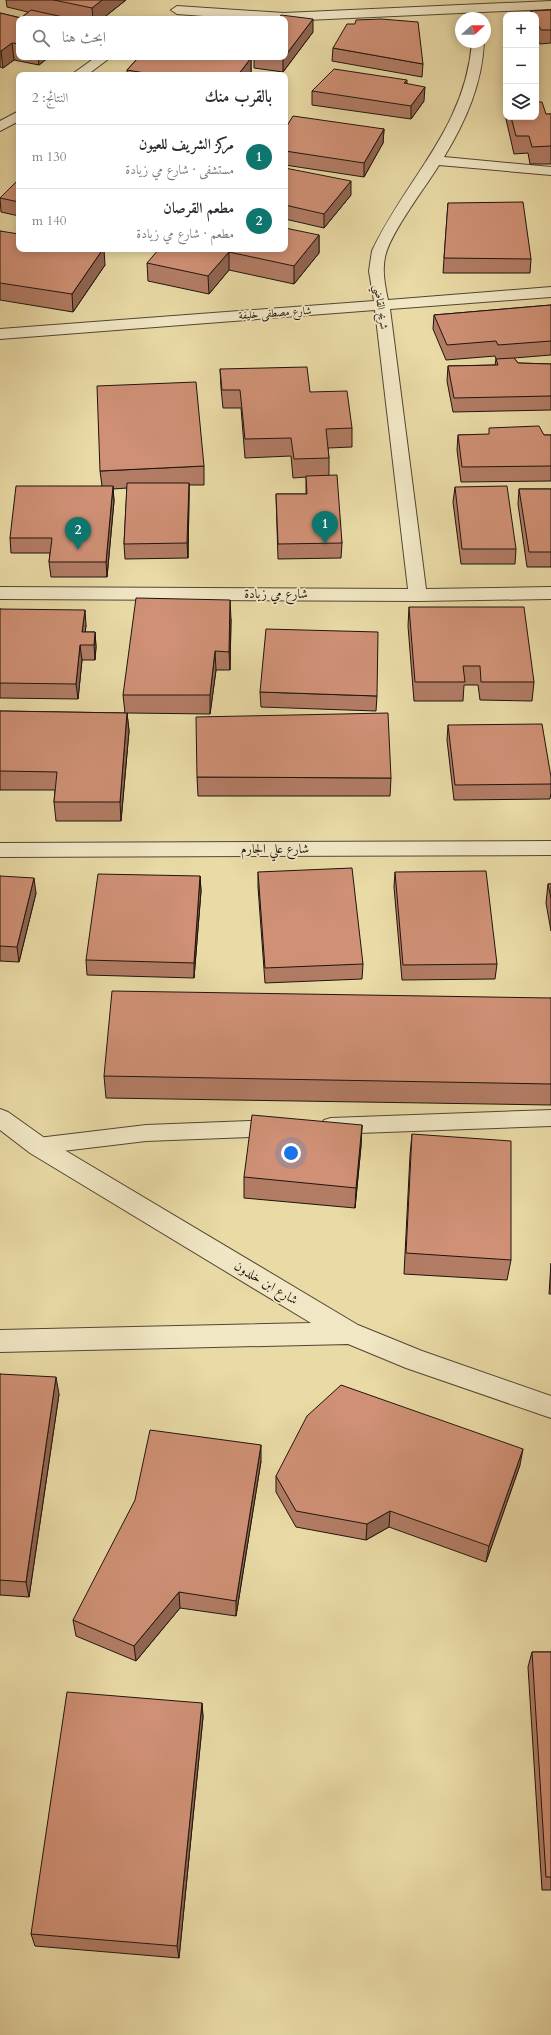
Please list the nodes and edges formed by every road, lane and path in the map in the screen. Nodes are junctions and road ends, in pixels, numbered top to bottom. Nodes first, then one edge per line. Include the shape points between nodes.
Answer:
1 (188, 0) edge
2 (551, 5) edge
3 (484, 12) edge
4 (455, 13) edge
5 (252, 16) edge
6 (288, 17) edge
7 (478, 48) edge
8 (100, 60) edge
9 (82, 72) edge
10 (16, 117) edge
11 (0, 127) edge
12 (435, 160) junction
13 (551, 172) edge
14 (551, 292) edge
15 (382, 305) junction
16 (0, 334) edge
17 (0, 593) edge
18 (551, 593) edge
19 (418, 595) junction
20 (551, 848) edge
21 (0, 850) edge
22 (0, 1118) edge
23 (551, 1118) edge
24 (38, 1146) junction
25 (349, 1333) junction
26 (0, 1341) edge
27 (551, 1407) edge

1 - 5 street via 172,13
2 - 3 street
4 - 6 street
7 - 12 street, شريح القاضي via 476,68 469,93
8 - 9 street
10 - 11 street
12 - 13 street
12 - 15 street, شريح القاضي via 379,251 376,278
14 - 15 street, شارع مصطفى خليفة
15 - 16 street, شارع مصطفى خليفة
15 - 19 street, شريح القاضي
17 - 19 street, شارع مي زيادة
18 - 19 street, شارع مي زيادة
20 - 21 street, شارع علي الجارم
22 - 24 street, شارع ابن خلدون
23 - 24 lane via 146,1133
24 - 25 street, شارع ابن خلدون
25 - 26 street
25 - 27 street, شارع ابن خلدون via 415,1360

